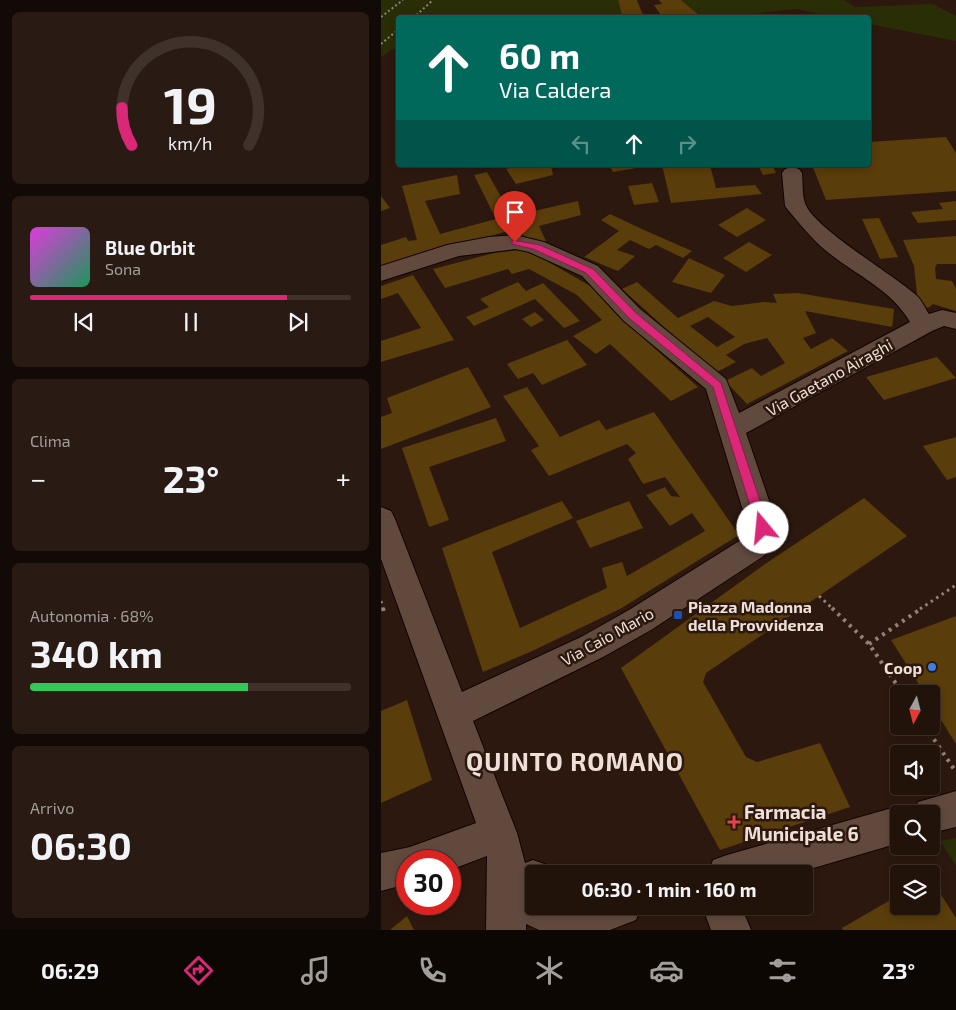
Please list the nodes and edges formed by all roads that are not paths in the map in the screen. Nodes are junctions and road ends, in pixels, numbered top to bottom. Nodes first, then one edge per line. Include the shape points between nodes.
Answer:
1 (791, 173) dead end
2 (381, 274) edge
3 (956, 321) edge
4 (925, 325) junction
5 (732, 429) junction
6 (382, 527) edge
7 (452, 714) junction
8 (956, 809) edge
9 (940, 813) edge
10 (890, 827) edge
11 (498, 833) junction
12 (452, 850) edge
13 (758, 865) edge
14 (396, 868) edge
15 (381, 872) edge
16 (515, 902) edge
17 (550, 915) edge
18 (598, 915) edge
19 (725, 915) edge
20 (731, 930) edge

1 - 4 street via 795,206 814,228 833,246 910,302
2 - 5 street via 455,250 502,243 526,244 590,271 633,315 706,374 721,392
3 - 4 street, Via Gaetano Airaghi via 942,318
4 - 5 street, Via Gaetano Airaghi
5 - 7 street, Via Caio Mario via 763,528 755,546 640,620
6 - 7 street
7 - 11 street
8 - 9 street
10 - 13 street
11 - 12 street
11 - 16 street
14 - 15 street
17 - 18 street
19 - 20 street

